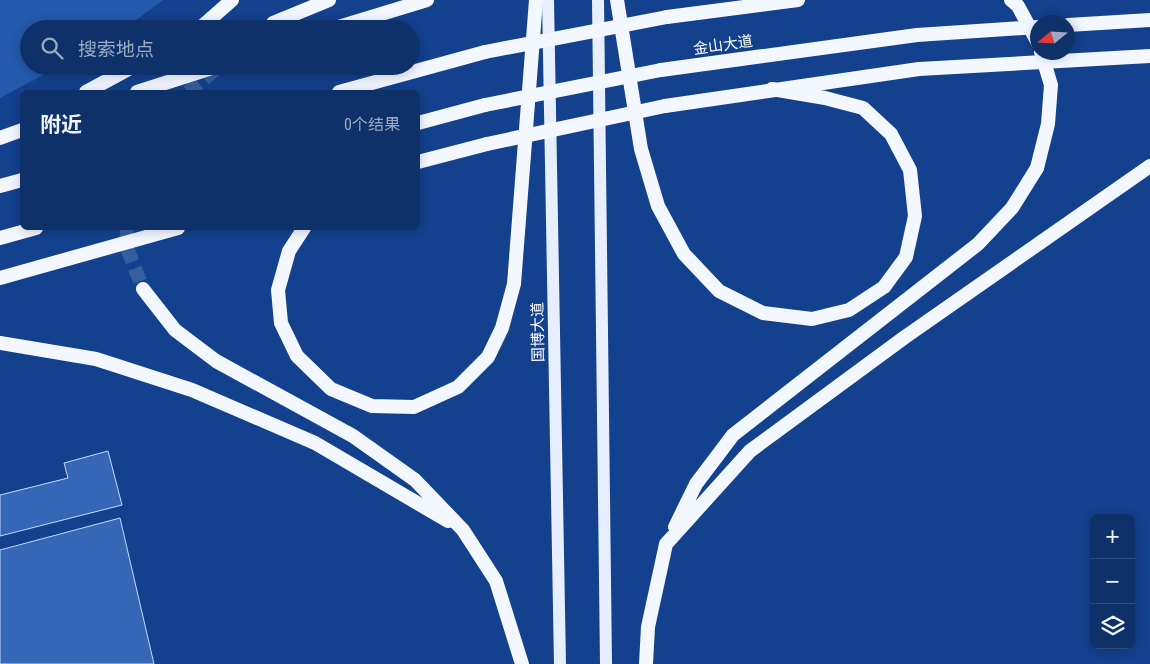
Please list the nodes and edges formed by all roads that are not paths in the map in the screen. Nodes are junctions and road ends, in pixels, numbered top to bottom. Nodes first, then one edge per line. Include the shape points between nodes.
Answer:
1 (232, 0) edge
2 (329, 0) edge
3 (427, 0) edge
4 (536, 0) edge
5 (548, 0) edge
6 (598, 0) edge
7 (616, 0) edge
8 (798, 0) edge
9 (1012, 0) edge
10 (209, 20) edge
11 (280, 20) edge
12 (361, 20) edge
13 (1150, 20) edge
14 (1075, 25) edge
15 (1030, 28) edge
16 (1030, 28) edge
17 (1150, 56) edge
18 (1043, 60) edge
19 (420, 70) edge
20 (117, 75) edge
21 (190, 75) edge
22 (400, 75) edge
23 (772, 89) junction
24 (90, 90) edge
25 (144, 90) edge
26 (345, 90) edge
27 (420, 122) edge
28 (420, 161) edge
29 (1150, 166) edge
30 (20, 181) edge
31 (0, 186) edge
32 (29, 230) edge
33 (171, 230) edge
34 (303, 230) edge
35 (0, 238) edge
36 (0, 278) edge
37 (143, 289) tunnel mouth
38 (0, 343) edge
39 (463, 530) junction
40 (666, 544) junction
41 (522, 664) edge
42 (560, 664) edge
43 (606, 664) edge
44 (646, 664) edge

1 - 10 highway
2 - 11 highway
3 - 12 highway
4 - 34 highway via 514,284 502,328 488,357 458,387 414,407 372,406 331,389 297,356 280,323 278,290 289,251
5 - 42 main road, 国博大道
6 - 43 main road
7 - 23 highway via 641,149 658,206 684,254 719,291 763,313 812,319 849,310 884,287 906,257 915,216 910,170 891,134 863,108
8 - 19 highway, bridge via 666,17 485,52
9 - 15 highway, bridge
13 - 14 highway
16 - 27 highway, 金山大道, bridge via 916,35 661,70 485,105
17 - 23 highway via 919,69
18 - 40 highway, bridge via 1051,85 1048,124 1037,168 1012,208 978,244 733,435 696,484
20 - 24 highway
21 - 25 highway
22 - 26 highway, bridge
23 - 28 highway, bridge via 665,106
29 - 40 highway via 750,451
30 - 31 highway
32 - 35 highway
33 - 36 highway
37 - 39 highway via 175,330 216,361 353,436 415,480
38 - 39 highway via 96,359 192,390 316,443
39 - 41 highway via 496,581
40 - 44 highway via 648,627

